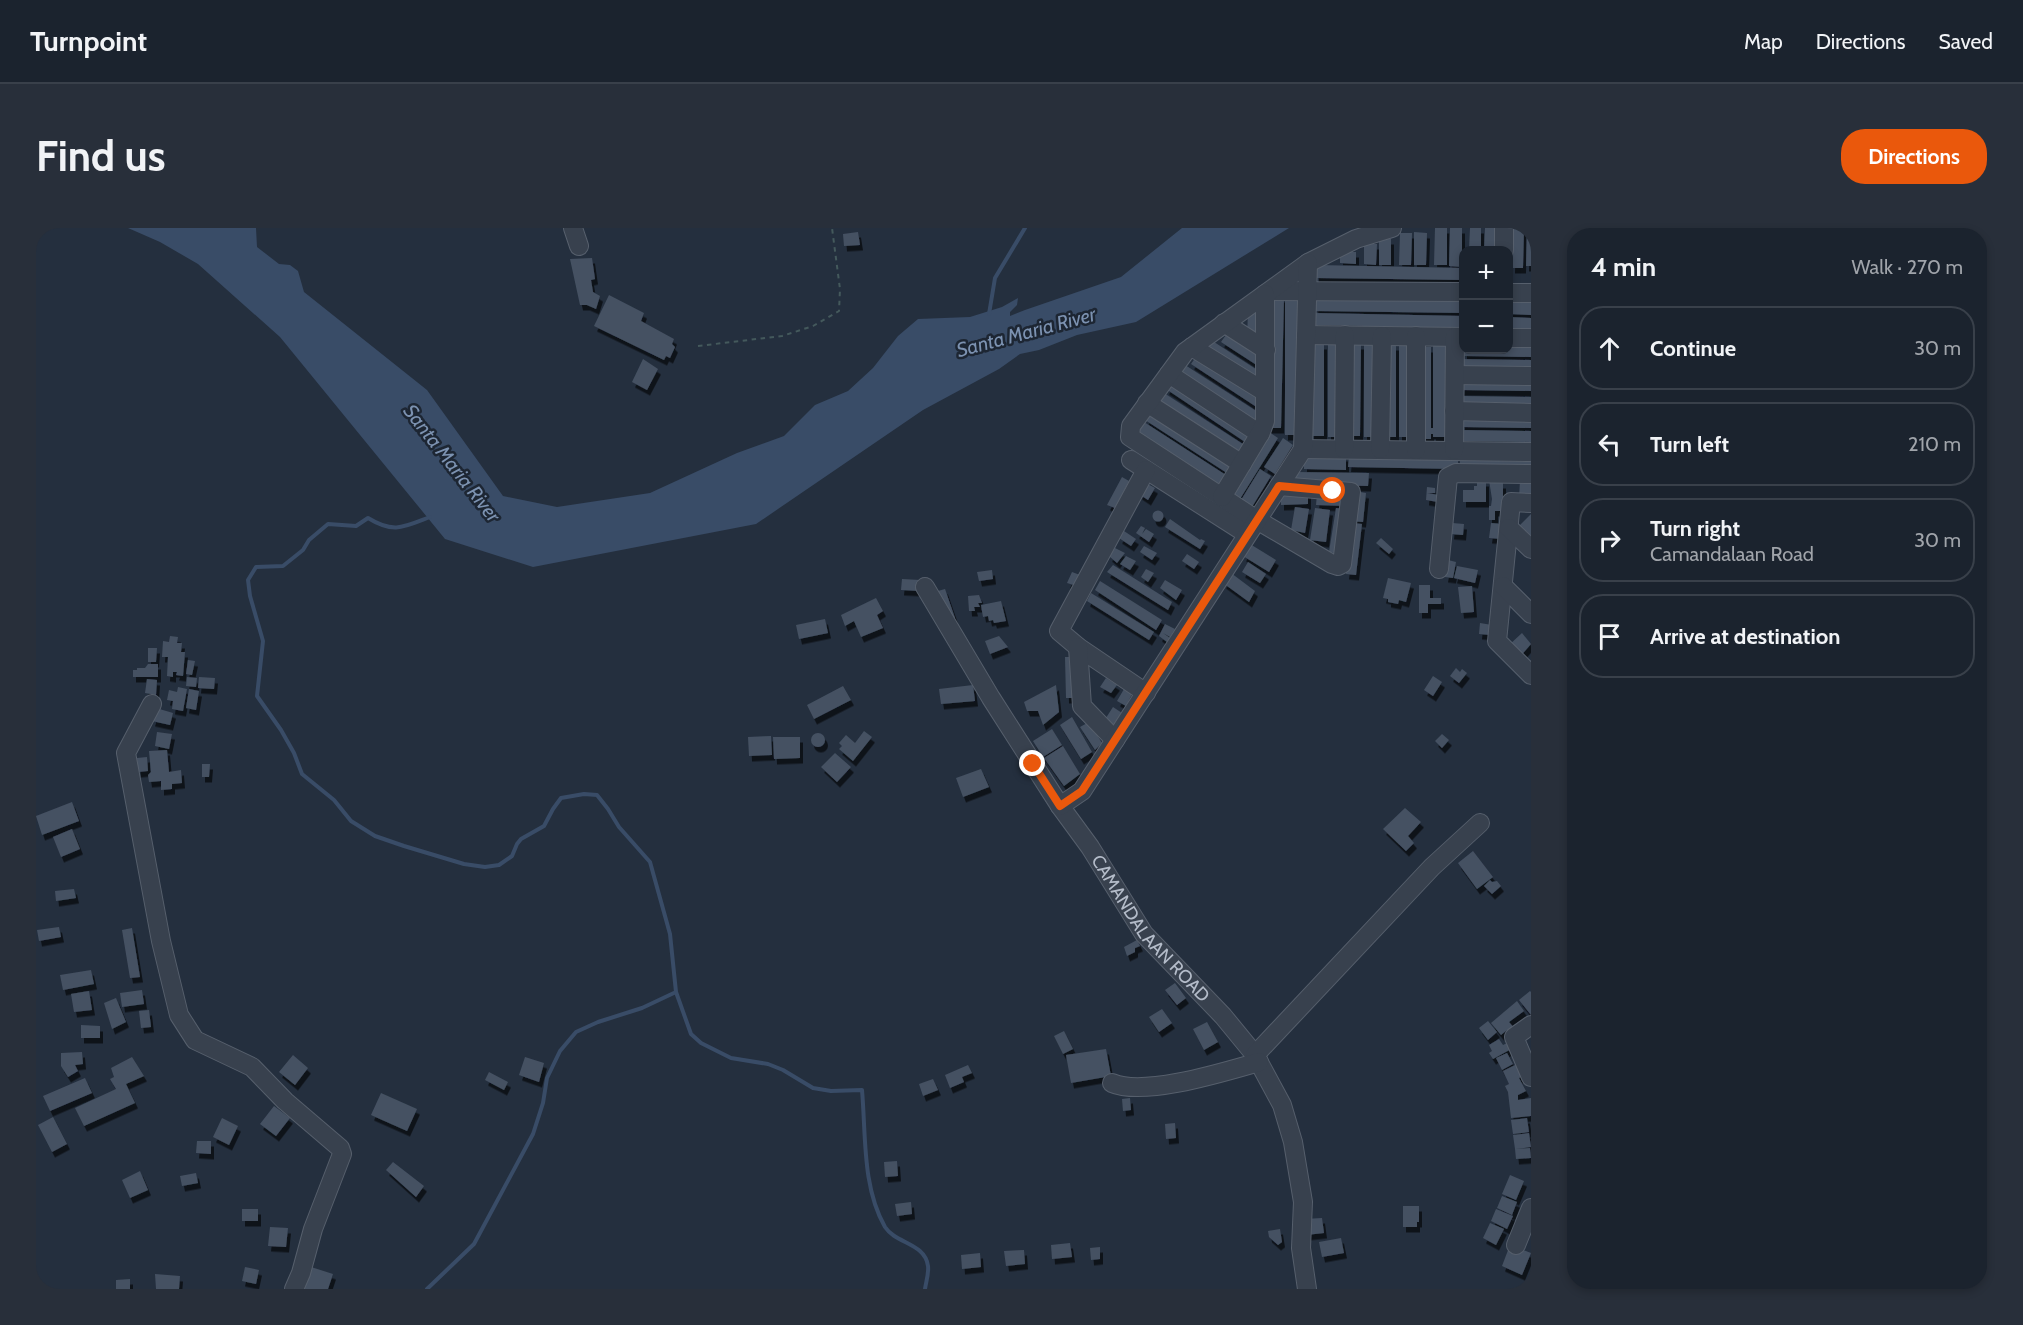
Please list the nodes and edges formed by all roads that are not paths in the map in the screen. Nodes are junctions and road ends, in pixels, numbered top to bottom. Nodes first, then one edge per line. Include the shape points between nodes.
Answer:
1 (573, 228) edge
2 (1392, 228) edge
3 (1504, 228) edge
4 (579, 246) dead end
5 (1504, 246) edge
6 (1308, 263) junction
7 (1308, 291) junction
8 (1459, 292) edge
9 (1267, 293) junction
10 (1513, 293) edge
11 (1531, 293) edge
12 (1224, 323) junction
13 (1306, 335) junction
14 (1345, 335) junction
15 (1382, 336) junction
16 (1416, 336) junction
17 (1459, 337) edge
18 (1513, 338) edge
19 (1531, 338) edge
20 (1192, 347) junction
21 (1266, 350) junction
22 (1169, 374) junction
23 (1455, 375) junction
24 (1531, 376) edge
25 (1264, 392) junction
26 (1147, 404) junction
27 (1454, 411) junction
28 (1531, 413) edge
29 (1260, 434) junction
30 (1303, 449) junction
31 (1344, 449) junction
32 (1380, 449) junction
33 (1416, 450) junction
34 (1454, 450) junction
35 (1531, 452) edge
36 (1242, 464) junction
37 (1531, 474) edge
38 (1279, 486) junction
39 (1222, 497) junction
40 (1531, 502) edge
41 (1252, 527) junction
42 (1509, 528) junction
43 (1531, 549) edge
44 (1439, 570) dead end
45 (1503, 586) junction
46 (925, 588) dead end
47 (1531, 614) edge
48 (1078, 647) junction
49 (1531, 675) edge
50 (1146, 693) junction
51 (152, 704) dead end
52 (1114, 740) junction
53 (1060, 806) junction
54 (1480, 824) dead end
55 (1531, 1025) edge
56 (1257, 1059) junction
57 (1531, 1077) edge
58 (1112, 1083) dead end
59 (1531, 1208) edge
60 (1516, 1245) dead end
61 (294, 1289) edge
62 (1307, 1289) edge

1 - 4 street
2 - 6 street via 1356,238
3 - 5 street
6 - 7 street
6 - 9 street
7 - 8 street
7 - 9 street
7 - 13 street
9 - 12 street
9 - 21 street
10 - 11 street
12 - 20 street
12 - 21 street
13 - 14 street
13 - 30 street
14 - 15 street
14 - 31 street
15 - 16 street
15 - 32 street
16 - 17 street
16 - 33 street
17 - 23 street
18 - 19 street
20 - 22 street
20 - 25 street
21 - 25 street
22 - 26 street
22 - 29 street
23 - 24 street
23 - 27 street
25 - 29 street via 1265,421
26 - 36 street
26 - 39 street via 1131,426 1130,437
27 - 28 street
27 - 34 street
29 - 36 street
30 - 31 street
30 - 38 street
31 - 32 street
32 - 33 street
33 - 34 street
34 - 35 street
36 - 39 street
37 - 44 street via 1456,473 1448,477
38 - 41 street
38 - 41 street via 1351,492 1342,564 1332,564
39 - 41 street
40 - 42 street via 1511,502
41 - 48 street via 1138,465 1059,631
41 - 50 street
42 - 43 street
42 - 45 street
45 - 47 street
45 - 49 street via 1497,641
46 - 53 street, CAMANDALAAN ROAD
48 - 50 street
48 - 52 street via 1082,706
50 - 52 street
51 - 61 street via 126,753 179,1015 195,1040 252,1067 342,1154
52 - 53 street via 1082,791
53 - 56 street, CAMANDALAAN ROAD via 1144,934 1223,1016
54 - 56 street via 1432,867
55 - 57 street via 1514,1037
56 - 58 street via 1201,1078 1150,1086 1120,1087
56 - 62 street, CAMANDALAAN ROAD via 1282,1105 1293,1142 1303,1202 1300,1248
59 - 60 street

